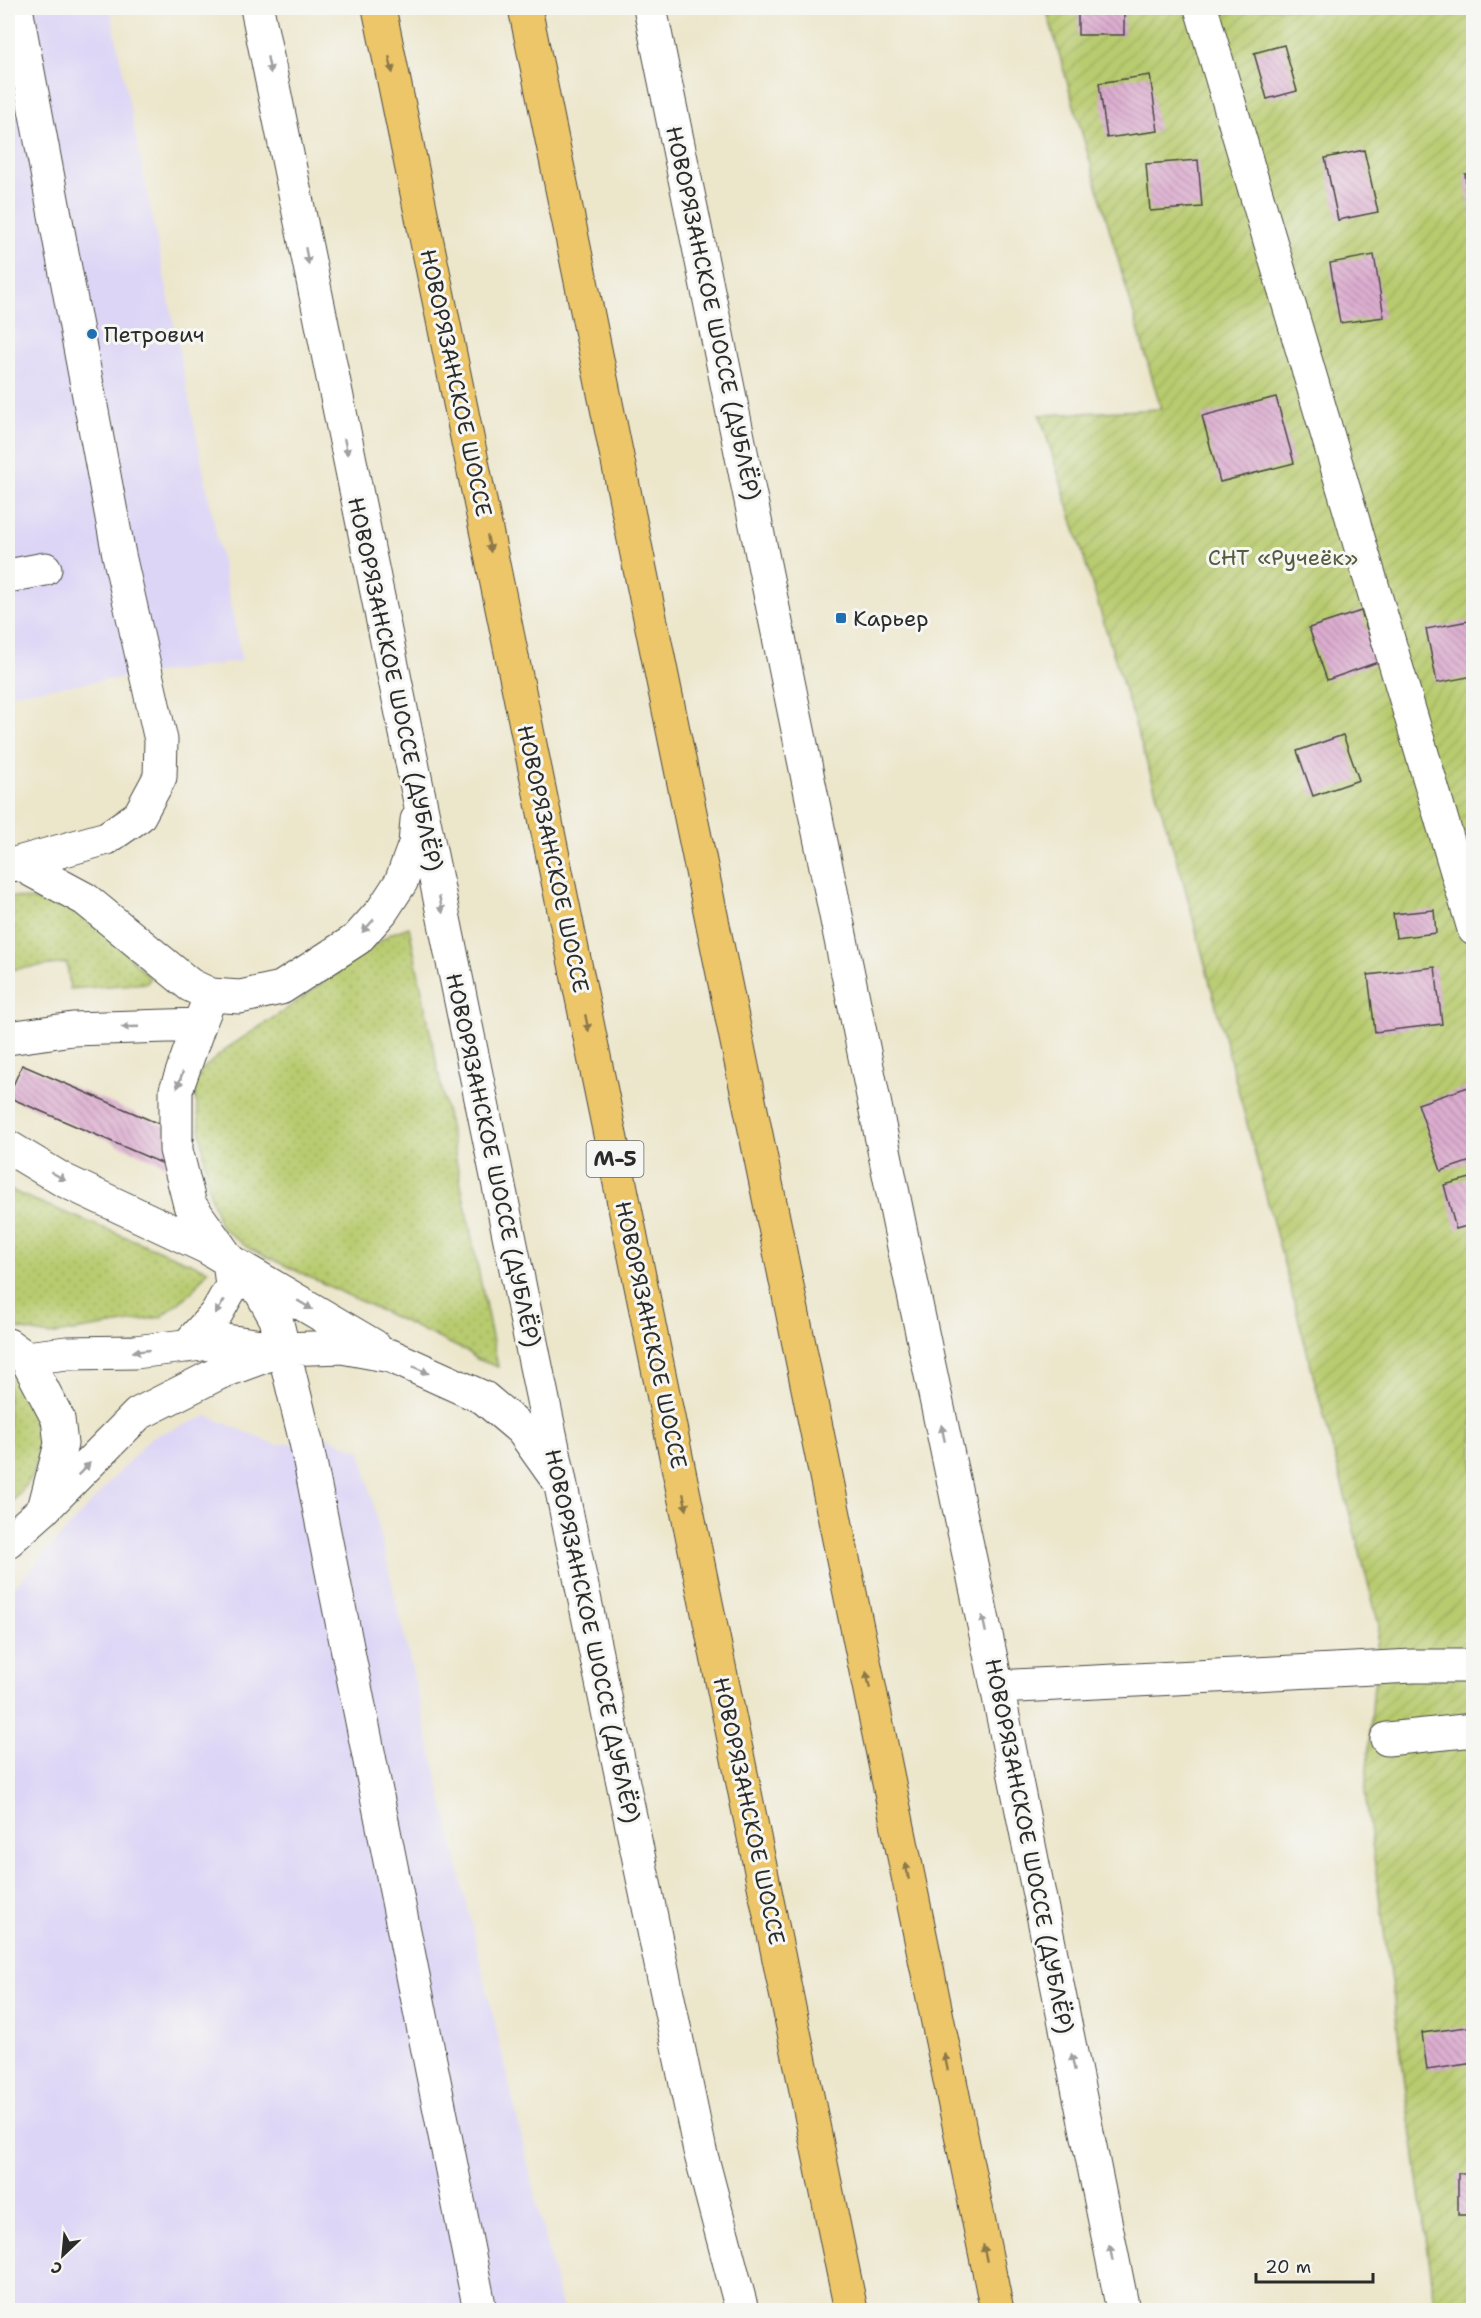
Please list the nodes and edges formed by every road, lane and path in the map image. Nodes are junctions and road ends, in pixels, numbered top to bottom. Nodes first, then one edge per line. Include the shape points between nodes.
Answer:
1 (16, 8) edge
2 (257, 8) edge
3 (379, 8) edge
4 (525, 8) edge
5 (650, 8) edge
6 (1201, 8) edge
7 (45, 569) dead end
8 (8, 576) edge
9 (418, 797) junction
10 (13, 865) edge
11 (1473, 928) edge
12 (211, 995) junction
13 (199, 1024) junction
14 (8, 1038) edge
15 (8, 1147) edge
16 (229, 1260) junction
17 (187, 1346) junction
18 (282, 1349) junction
19 (17, 1352) edge
20 (391, 1356) junction
21 (561, 1485) junction
22 (43, 1510) junction
23 (8, 1540) edge
24 (1473, 1666) edge
25 (997, 1687) junction
26 (1473, 1730) edge
27 (1388, 1739) dead end
28 (480, 2310) edge
29 (742, 2310) edge
30 (851, 2310) edge
31 (996, 2310) edge
32 (1122, 2310) edge

1 - 10 street via 118,555 161,740 160,777 139,816 106,838
2 -> 9 street, НОВОРЯЗАНСКОЕ ШОССЕ (ДУБЛЁР)
3 -> 30 highway, НОВОРЯЗАНСКОЕ ШОССЕ / М-5
31 -> 4 highway
25 -> 5 street, НОВОРЯЗАНСКОЕ ШОССЕ (ДУБЛЁР)
6 - 11 street
7 - 8 street
9 -> 12 street via 416,844 401,882 357,939 280,988 240,998
9 -> 21 street, НОВОРЯЗАНСКОЕ ШОССЕ (ДУБЛЁР)
10 - 12 street via 85,899 190,985
12 - 13 street
13 -> 14 street via 74,1029
13 -> 16 street via 177,1090 176,1150 190,1205
15 -> 16 street via 63,1180
16 -> 17 street via 232,1286 216,1314
16 - 18 street via 261,1292 276,1319
16 -> 20 street
17 - 18 street via 226,1341
17 -> 19 street via 135,1352
18 - 20 street via 342,1347
22 -> 18 street via 138,1414 219,1373
18 - 28 street via 306,1442
19 - 22 street via 58,1419 61,1444
20 -> 21 street via 484,1398 522,1430
21 - 29 street, НОВОРЯЗАНСКОЕ ШОССЕ (ДУБЛЁР) via 700,2151
22 - 23 street
24 - 25 street
32 -> 25 street, НОВОРЯЗАНСКОЕ ШОССЕ (ДУБЛЁР)
26 - 27 street

